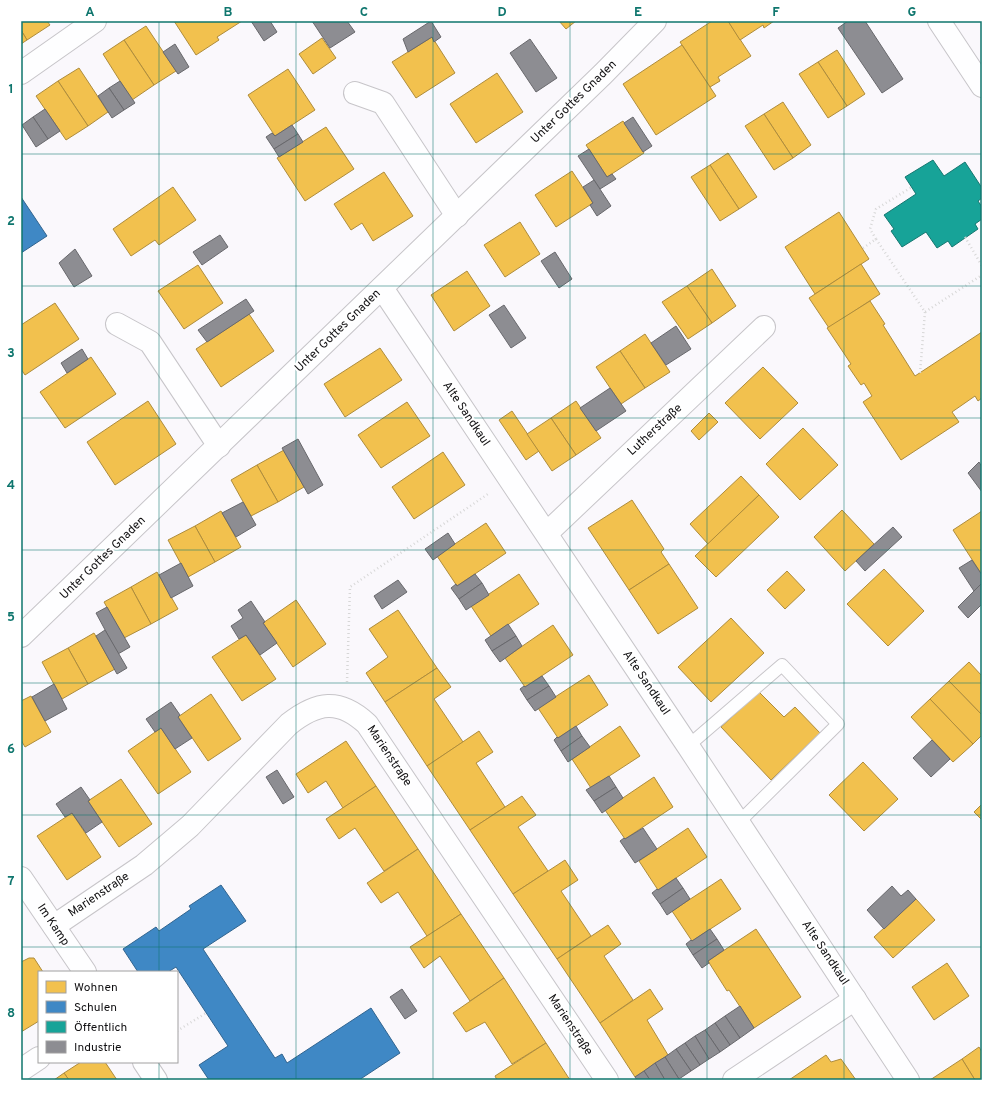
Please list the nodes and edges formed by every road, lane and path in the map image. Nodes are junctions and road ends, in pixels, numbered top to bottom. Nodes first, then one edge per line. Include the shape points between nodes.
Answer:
1 (95, 21) edge
2 (655, 21) edge
3 (939, 21) edge
4 (21, 73) edge
5 (982, 86) edge
6 (354, 93) dead end
7 (912, 187) dead end
8 (457, 216) junction
9 (965, 237) dead end
10 (876, 239) junction
11 (863, 248) dead end
12 (982, 266) edge
13 (982, 275) edge
14 (382, 288) junction
15 (925, 312) junction
16 (117, 324) dead end
17 (764, 327) dead end
18 (920, 373) dead end
19 (219, 446) junction
20 (510, 479) junction
21 (546, 533) junction
22 (21, 636) edge
23 (346, 709) junction
24 (688, 746) junction
25 (738, 823) junction
26 (21, 878) edge
27 (54, 926) junction
28 (84, 971) edge
29 (855, 999) junction
30 (206, 1013) dead end
31 (178, 1030) edge
32 (38, 1059) edge
33 (145, 1063) edge
34 (21, 1070) edge
35 (743, 1078) edge
36 (156, 1080) edge
37 (607, 1080) edge
38 (908, 1080) edge

1 - 4 street
2 - 8 street, Unter Gottes Gnaden
3 - 5 street
6 - 8 street via 383,103
7 - 10 path via 876,209 870,229
8 - 14 street, Unter Gottes Gnaden
9 - 12 path
10 - 11 path
10 - 15 path
13 - 15 path
14 - 19 street, Unter Gottes Gnaden
14 - 20 street, Alte Sandkaul
15 - 18 path
16 - 19 street via 150,342
17 - 21 street, Lutherstraße
19 - 22 street, Unter Gottes Gnaden
20 - 21 street, Alte Sandkaul
20 - 23 path via 350,587
21 - 24 street, Alte Sandkaul
23 - 27 street, Marienstraße via 333,706 316,708 302,714 289,724 190,826 144,865
23 - 37 street, Marienstraße via 358,715 367,724
24 - 25 street, Alte Sandkaul
24 - 25 lane via 782,665 838,724
25 - 29 street, Alte Sandkaul
26 - 27 street, Im Kamp
27 - 28 street, Im Kamp
29 - 35 street
29 - 38 street, Alte Sandkaul
30 - 31 path
32 - 34 street
33 - 36 street

